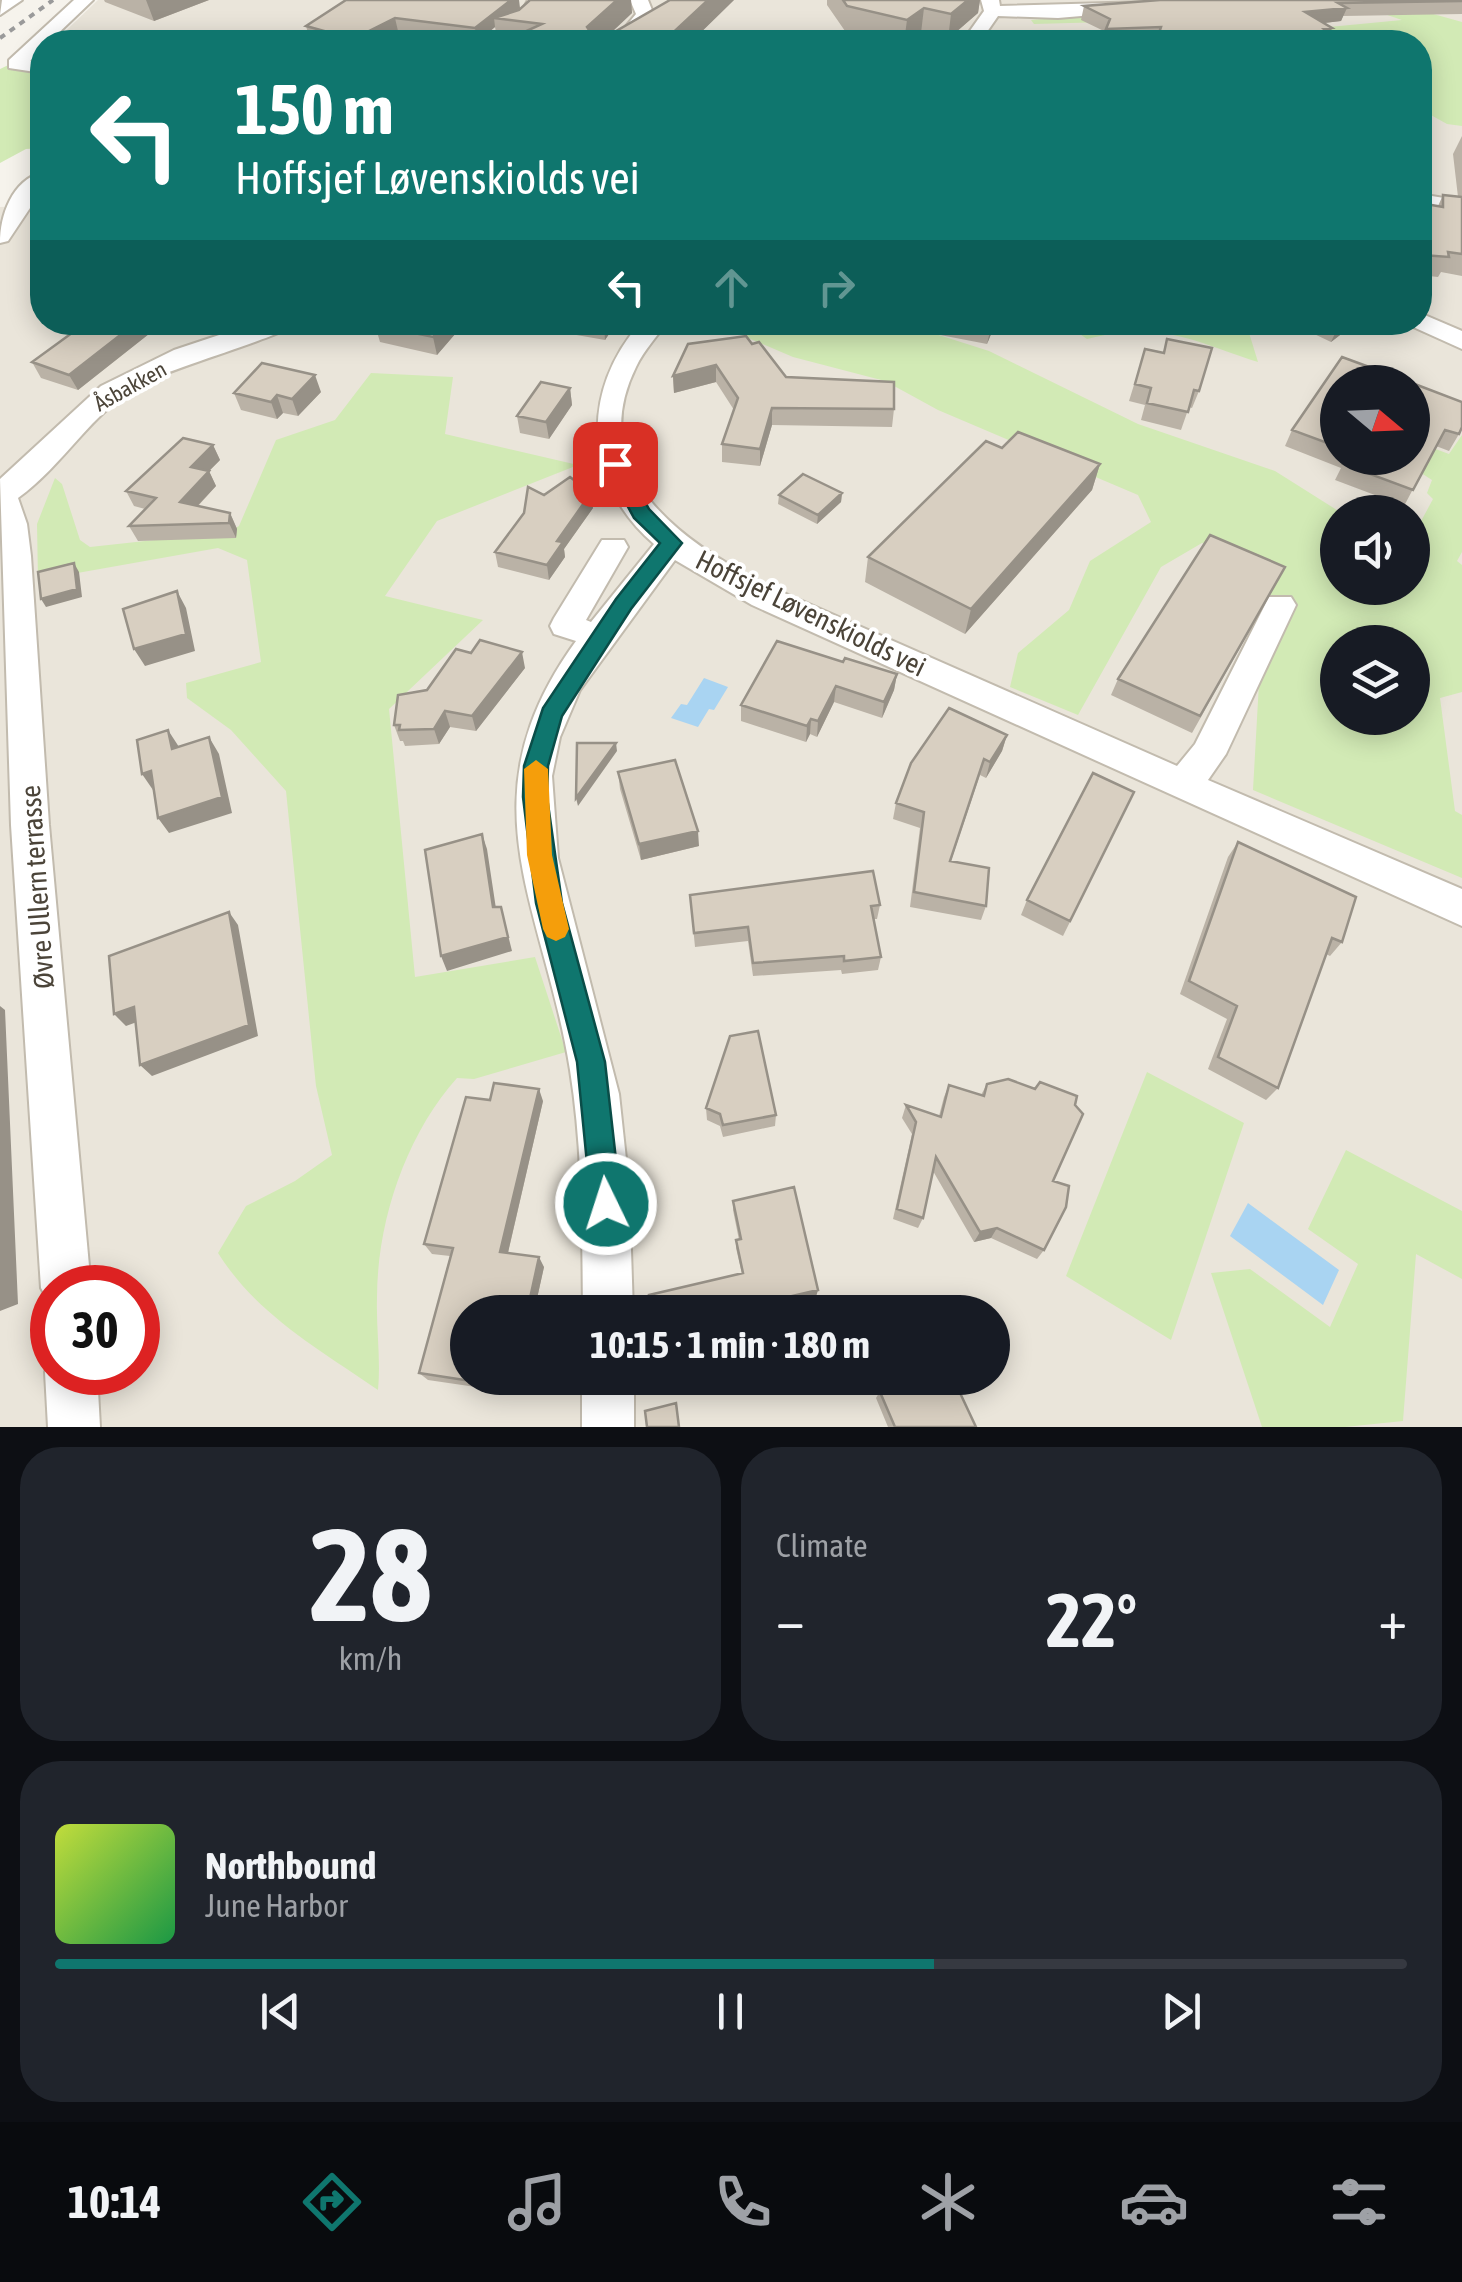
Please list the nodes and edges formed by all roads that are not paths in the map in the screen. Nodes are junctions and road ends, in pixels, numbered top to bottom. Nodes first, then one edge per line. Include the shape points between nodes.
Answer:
1 (13, 0) edge
2 (84, 0) edge
3 (537, 0) edge
4 (640, 0) edge
5 (1209, 0) edge
6 (992, 6) edge
7 (0, 10) edge
8 (51, 30) edge
9 (510, 30) edge
10 (632, 30) edge
11 (978, 30) edge
12 (30, 49) edge
13 (30, 67) edge
14 (30, 189) edge
15 (1432, 203) edge
16 (1462, 208) edge
17 (7, 211) edge
18 (0, 236) edge
19 (1432, 327) edge
20 (249, 335) edge
21 (645, 335) edge
22 (1462, 341) edge
23 (1, 492) edge
24 (672, 543) junction
25 (612, 547) dead end
26 (1280, 605) dead end
27 (600, 637) junction
28 (1183, 785) junction
29 (1462, 908) edge
30 (64, 1265) edge
31 (608, 1295) edge
32 (73, 1395) edge
33 (608, 1395) edge
34 (74, 1427) edge
35 (608, 1427) edge

1 - 7 street
2 - 8 street
3 - 9 street
4 - 10 street via 645,15
5 - 6 street via 1058,13
6 - 11 street
12 - 13 street via 16,64
14 - 17 street
15 - 16 street
17 - 18 street
19 - 22 street
20 - 23 street, Åsbakken via 110,392 32,472
21 - 24 street, Hoffsjef Løvenskiolds vei via 612,384 608,423 628,492
23 - 30 street, Øvre Ullern terrasse via 15,556
24 - 27 street
24 - 28 street, Hoffsjef Løvenskiolds vei via 732,579
25 - 27 street via 566,626
26 - 28 street via 1208,754
27 - 31 street via 551,714 535,797 549,903 591,1062
28 - 29 street, Hoffsjef Løvenskiolds vei
32 - 34 street
33 - 35 street

